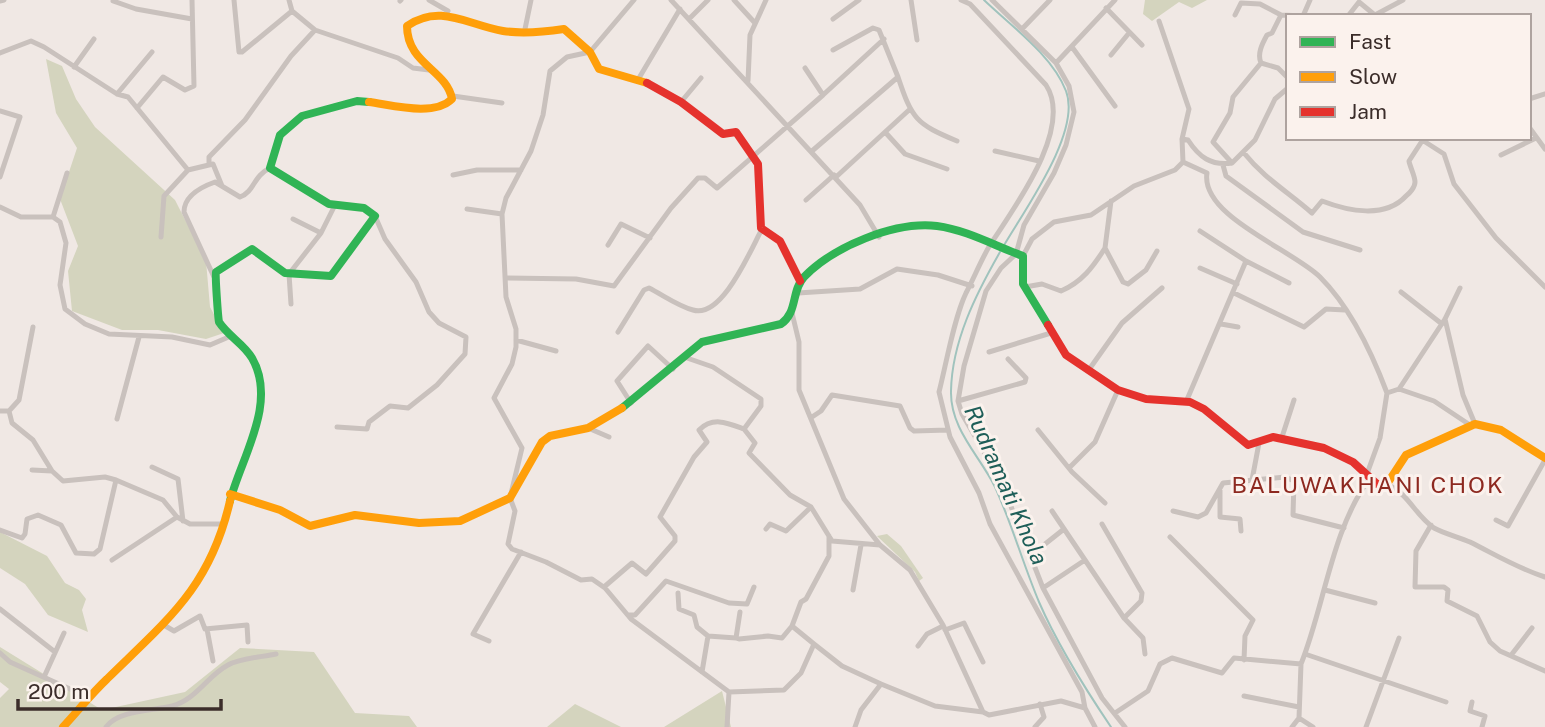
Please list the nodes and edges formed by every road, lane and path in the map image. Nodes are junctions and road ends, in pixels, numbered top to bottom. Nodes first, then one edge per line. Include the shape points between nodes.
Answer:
1 (192, 0) edge
2 (234, 0) edge
3 (289, 0) edge
4 (429, 0) edge
5 (531, 0) edge
6 (634, 0) edge
7 (671, 0) edge
8 (708, 0) edge
9 (734, 0) edge
10 (766, 0) edge
11 (859, 0) edge
12 (911, 0) edge
13 (961, 0) edge
14 (992, 0) edge
15 (1050, 0) edge
16 (1115, 0) edge
17 (1403, 0) edge
18 (113, 1) edge
19 (1358, 1) edge
20 (1106, 8) junction
21 (680, 9) junction
22 (292, 11) junction
23 (447, 11) junction
24 (1374, 14) edge
25 (1377, 14) edge
26 (1235, 15) dead end
27 (1281, 15) junction
28 (1286, 15) edge
29 (192, 19) junction
30 (688, 19) junction
31 (833, 19) dead end
32 (1159, 21) dead end
33 (755, 23) junction
34 (524, 29) junction
35 (1022, 29) junction
36 (315, 30) junction
37 (1129, 33) junction
38 (94, 38) dead end
39 (884, 39) junction
40 (917, 40) dead end
41 (1142, 45) dead end
42 (1072, 47) junction
43 (833, 50) dead end
44 (152, 52) dead end
45 (590, 52) junction
46 (0, 53) edge
47 (1111, 55) dead end
48 (1056, 63) junction
49 (1261, 63) junction
50 (74, 67) junction
51 (805, 68) dead end
52 (429, 69) junction
53 (1286, 76) edge
54 (898, 77) junction
55 (639, 78) junction
56 (701, 78) dead end
57 (748, 81) junction
58 (1286, 90) edge
59 (117, 94) junction
60 (453, 96) junction
61 (823, 96) junction
62 (681, 102) junction
63 (502, 103) dead end
64 (1115, 106) dead end
65 (137, 108) junction
66 (909, 110) junction
67 (0, 111) edge
68 (789, 126) junction
69 (1531, 130) edge
70 (885, 132) junction
71 (1536, 138) junction
72 (1182, 139) junction
73 (1420, 140) edge
74 (957, 141) dead end
75 (1545, 149) edge
76 (812, 151) junction
77 (995, 151) dead end
78 (1244, 153) junction
79 (752, 155) junction
80 (1501, 155) dead end
81 (1040, 161) junction
82 (1183, 162) junction
83 (1233, 163) junction
84 (209, 164) junction
85 (1223, 165) junction
86 (270, 168) junction
87 (947, 169) dead end
88 (188, 170) junction
89 (521, 170) junction
90 (67, 173) dead end
91 (453, 176) dead end
92 (835, 176) junction
93 (0, 177) edge
94 (222, 186) junction
95 (806, 200) dead end
96 (1111, 201) junction
97 (335, 205) junction
98 (0, 207) edge
99 (467, 209) dead end
100 (502, 214) junction
101 (374, 216) junction
102 (52, 217) junction
103 (293, 219) dead end
104 (762, 229) junction
105 (1200, 231) dead end
106 (321, 233) junction
107 (160, 237) dead end
108 (879, 237) junction
109 (650, 238) junction
110 (994, 244) junction
111 (608, 245) dead end
112 (1105, 248) junction
113 (1360, 250) dead end
114 (1157, 251) dead end
115 (1017, 254) junction
116 (1245, 261) junction
117 (1200, 268) dead end
118 (289, 274) junction
119 (214, 277) junction
120 (506, 278) junction
121 (800, 281) junction
122 (1289, 283) dead end
123 (1237, 285) junction
124 (972, 286) junction
125 (1025, 287) junction
126 (1545, 287) edge
127 (1161, 288) dead end
128 (1460, 288) dead end
129 (1401, 292) dead end
130 (798, 293) junction
131 (1234, 293) junction
132 (291, 304) dead end
133 (1346, 310) junction
134 (792, 313) junction
135 (1443, 321) junction
136 (1221, 324) junction
137 (33, 327) dead end
138 (1238, 327) dead end
139 (618, 332) dead end
140 (1051, 333) junction
141 (231, 336) junction
142 (139, 337) junction
143 (516, 340) junction
144 (556, 351) dead end
145 (989, 352) dead end
146 (687, 358) junction
147 (1008, 359) dead end
148 (673, 369) junction
149 (1088, 371) junction
150 (1399, 389) junction
151 (1118, 390) junction
152 (1387, 393) junction
153 (1294, 400) dead end
154 (958, 401) junction
155 (1186, 402) junction
156 (631, 403) junction
157 (0, 411) edge
158 (9, 411) junction
159 (812, 416) junction
160 (117, 419) dead end
161 (1472, 425) junction
162 (337, 427) dead end
163 (588, 428) junction
164 (744, 429) junction
165 (948, 430) junction
166 (1038, 430) dead end
167 (609, 437) dead end
168 (1282, 437) junction
169 (1259, 443) junction
170 (1545, 459) edge
171 (152, 467) dead end
172 (1070, 467) junction
173 (33, 470) dead end
174 (52, 471) junction
175 (1369, 479) junction
176 (116, 480) junction
177 (1252, 480) junction
178 (1387, 484) junction
179 (1220, 487) junction
180 (230, 494) junction
181 (510, 498) junction
182 (1105, 503) dead end
183 (811, 507) junction
184 (1052, 511) dead end
185 (1172, 511) dead end
186 (177, 517) junction
187 (1496, 520) dead end
188 (183, 521) junction
189 (223, 524) junction
190 (1102, 524) dead end
191 (1431, 525) junction
192 (1344, 528) junction
193 (766, 529) dead end
194 (1064, 529) junction
195 (0, 530) edge
196 (786, 531) junction
197 (1241, 531) dead end
198 (795, 536) dead end
199 (829, 537) junction
200 (1170, 537) dead end
201 (861, 545) junction
202 (880, 545) junction
203 (521, 552) junction
204 (1030, 556) junction
205 (112, 560) dead end
206 (1085, 560) junction
207 (1545, 577) edge
208 (604, 587) junction
209 (754, 587) dead end
210 (1043, 588) junction
211 (853, 590) dead end
212 (1325, 590) junction
213 (678, 593) dead end
214 (1376, 603) dead end
215 (0, 609) edge
216 (740, 612) dead end
217 (628, 615) junction
218 (1124, 618) junction
219 (162, 624) junction
220 (792, 626) junction
221 (944, 628) junction
222 (1532, 628) dead end
223 (207, 629) junction
224 (64, 633) dead end
225 (708, 636) junction
226 (736, 638) junction
227 (1399, 638) dead end
228 (489, 641) dead end
229 (248, 642) dead end
230 (814, 645) junction
231 (918, 646) dead end
232 (55, 652) junction
233 (0, 653) edge
234 (276, 654) dead end
235 (1144, 654) dead end
236 (1305, 654) junction
237 (1512, 654) junction
238 (1244, 660) junction
239 (213, 661) dead end
240 (983, 662) dead end
241 (1301, 664) junction
242 (1545, 670) edge
243 (702, 672) junction
244 (44, 677) junction
245 (1384, 682) junction
246 (881, 684) junction
247 (729, 692) junction
248 (1244, 696) dead end
249 (90, 698) junction
250 (1446, 702) dead end
251 (1472, 702) dead end
252 (1040, 704) junction
253 (1299, 706) junction
254 (1085, 708) junction
255 (983, 712) junction
256 (1115, 713) junction
257 (1299, 718) junction
258 (63, 727) edge
259 (106, 727) edge
260 (727, 727) edge
261 (855, 727) edge
262 (1035, 727) edge
263 (1095, 727) edge
264 (1125, 727) edge
265 (1292, 727) edge
266 (1313, 727) edge
267 (1366, 727) edge
268 (1482, 727) edge

1 - 29 street
2 - 22 street via 239,52
3 - 22 street
4 - 23 street
5 - 34 street
6 - 45 street
7 - 21 street
8 - 30 street
9 - 33 street
10 - 33 street
11 - 31 street
12 - 40 street
13 - 81 street via 971,4 1018,52 1053,95 1055,117
14 - 35 street
15 - 35 street
16 - 20 street
17 - 25 street
18 - 29 street
19 - 24 street
20 - 37 street
20 - 42 street
21 - 30 street
21 - 55 street
22 - 36 street
23 - 34 street via 496,29
23 - 52 street via 420,17 407,26 409,41
26 - 27 street via 1241,3 1260,4
27 - 28 street
27 - 49 street via 1272,33 1266,35
29 - 65 street via 194,86 185,90 163,77
30 - 57 street
32 - 72 street via 1189,109
33 - 57 street
34 - 45 street via 564,29
35 - 48 street
36 - 52 street via 398,58 413,68
36 - 84 street via 245,120 209,157
37 - 41 street
37 - 47 street
38 - 50 street
39 - 43 street via 873,29
39 - 54 street
39 - 61 street
42 - 48 street
42 - 64 street
44 - 59 street
45 - 55 street via 599,69
45 - 89 street via 567,57 550,71 543,116
46 - 50 street via 31,41
48 - 115 street via 1073,98 1074,112 1066,145 1024,225
49 - 53 street
49 - 83 street via 1233,97 1230,113 1213,142
50 - 59 street
51 - 61 street
52 - 60 street
54 - 66 street
54 - 76 street
55 - 62 street
56 - 62 street
57 - 68 street
58 - 78 street via 1275,99 1263,127
59 - 65 street via 128,97
60 - 63 street
60 - 86 street via 446,105 424,108 357,101 302,116 280,135
61 - 68 street
62 - 79 street via 723,134 736,132
65 - 88 street
66 - 70 street
66 - 74 street via 927,128
67 - 93 street via 20,117
68 - 76 street
68 - 79 street
69 - 71 street
70 - 87 street via 905,154
70 - 92 street
71 - 75 street
71 - 80 street
72 - 82 street
72 - 85 street via 1188,140 1200,157
73 - 78 street via 1409,161 1415,182 1412,190 1395,206 1366,211 1322,201 1312,213 1274,185
73 - 126 street via 1444,154 1454,184 1496,239
76 - 92 street
77 - 81 street
78 - 83 street
79 - 104 street via 758,164
79 - 109 street via 717,188 698,178
81 - 110 street
82 - 96 street
82 - 133 street via 1207,173 1205,181 1232,219 1306,265
83 - 85 street
84 - 88 street
84 - 94 street
85 - 113 street via 1226,176 1303,232
86 - 94 street via 258,173 248,194 240,197
86 - 97 street
88 - 107 street via 164,196
89 - 91 street via 477,170
89 - 100 street
90 - 102 street
92 - 95 street
92 - 108 street
94 - 119 street via 215,182 197,190 183,208
96 - 112 street
96 - 115 street via 1091,215 1054,222
97 - 101 street via 364,208
97 - 106 street
98 - 102 street via 21,217
99 - 100 street
100 - 120 street
101 - 118 street via 333,275
101 - 162 street via 416,282 429,312 439,323 466,337 465,354 438,386 408,408 390,406 369,422 367,429
102 - 142 street via 60,222 66,243 60,285 65,309 108,334
103 - 106 street
104 - 121 street via 780,241
104 - 139 street via 723,298 711,310 695,312 649,288
105 - 116 street
106 - 118 street
108 - 110 street via 936,226
108 - 121 street via 844,248
109 - 111 street via 621,224
109 - 120 street via 614,286 576,279
110 - 115 street
110 - 124 street
112 - 114 street via 1128,284 1146,270
112 - 125 street via 1093,269 1060,291 1042,284
115 - 125 street
115 - 154 street via 986,291
116 - 122 street
116 - 123 street
117 - 123 street
118 - 119 street via 252,249
118 - 132 street
119 - 141 street via 221,295 217,315
120 - 143 street
121 - 130 street
123 - 131 street
124 - 130 street via 897,269 860,289
124 - 165 street via 966,293 939,392
125 - 140 street
127 - 149 street via 1122,323
128 - 135 street
129 - 135 street
130 - 134 street
131 - 133 street via 1304,327 1326,309
131 - 136 street
133 - 152 street
134 - 146 street via 781,324 714,336
134 - 159 street via 799,342 799,390
135 - 150 street
135 - 161 street
136 - 138 street
136 - 155 street
137 - 158 street via 19,400
140 - 145 street
140 - 149 street via 1066,355
141 - 142 street via 210,345 172,337
141 - 180 street via 256,366 261,415
142 - 160 street
143 - 144 street
143 - 181 street via 512,364 494,398 522,448
146 - 148 street
146 - 164 street via 713,368 761,399
147 - 154 street via 1025,382
148 - 156 street
148 - 156 street via 648,346 617,381
149 - 151 street
150 - 152 street
150 - 161 street via 1434,401
151 - 155 street via 1146,399
151 - 172 street via 1095,442
152 - 175 street
153 - 168 street
154 - 204 street via 1001,481
155 - 169 street via 1204,409 1248,445
156 - 163 street
157 - 158 street
158 - 174 street via 12,423 33,440
159 - 165 street via 832,395 900,406 914,431
159 - 202 street via 844,499
161 - 170 street via 1501,430
161 - 178 street via 1406,455
163 - 167 street
163 - 181 street via 542,442
164 - 183 street via 755,443 749,453 790,495
164 - 208 street via 714,421 699,430 707,442 660,517 674,541 646,573 632,563
165 - 254 street via 990,524 1082,692
166 - 172 street
168 - 169 street
168 - 175 street via 1324,448 1353,462
169 - 177 street
170 - 187 street via 1508,526
171 - 188 street via 177,479
172 - 182 street
173 - 174 street
174 - 176 street via 63,481
175 - 178 street
175 - 192 street
176 - 186 street via 163,500
176 - 195 street via 100,549 94,554 76,553 61,525 38,515 27,519 22,538
177 - 179 street via 1230,480
177 - 192 street via 1292,478 1293,515
178 - 191 street via 1404,492
179 - 185 street via 1204,515
179 - 197 street via 1220,517 1240,519
180 - 181 street via 280,510 310,527 355,515 419,523 460,521
180 - 189 street
181 - 203 street via 515,511 508,544
183 - 196 street
183 - 199 street
184 - 194 street
186 - 188 street
186 - 205 street
188 - 189 street
189 - 219 street via 207,569
190 - 218 street via 1142,593 1141,601
191 - 207 street via 1509,565
191 - 237 street via 1416,551 1415,587 1444,587 1447,601 1477,616 1490,642
192 - 212 street
193 - 196 street via 770,524
194 - 204 street
194 - 206 street
196 - 198 street
199 - 201 street
199 - 220 street via 829,556
200 - 238 street via 1253,620 1245,636
201 - 202 street
201 - 211 street
202 - 221 street via 910,570
203 - 208 street
203 - 228 street via 473,634
204 - 210 street
206 - 210 street
206 - 218 street
208 - 217 street
209 - 217 street via 747,604 729,603 666,582 635,615
210 - 256 street via 1102,698
212 - 214 street
212 - 236 street
213 - 225 street via 679,610 694,615 697,627
215 - 232 street
216 - 226 street
217 - 243 street
218 - 235 street via 1143,638
219 - 223 street via 174,631 200,616
219 - 249 street
220 - 226 street via 782,638
220 - 230 street
221 - 231 street via 927,634
221 - 240 street via 964,623
221 - 255 street
222 - 237 street
223 - 229 street via 247,625
223 - 239 street
224 - 232 street
225 - 226 street
225 - 243 street
227 - 245 street
230 - 246 street via 842,666
230 - 247 street via 801,673 784,690
232 - 244 street
233 - 244 street
234 - 259 street via 227,665 190,698 140,711
236 - 241 street
236 - 245 street
237 - 242 street
238 - 241 street
238 - 256 street via 1234,658 1222,673 1172,657 1164,660 1148,691
241 - 253 street
243 - 247 street
244 - 249 street
245 - 250 street
245 - 267 street
246 - 255 street via 935,706
246 - 261 street via 861,710
247 - 260 street
248 - 253 street
249 - 258 street
251 - 268 street via 1470,711 1485,716
252 - 254 street via 1061,701
252 - 255 street via 989,715
252 - 262 street via 1044,717
253 - 257 street
254 - 263 street
256 - 264 street
257 - 265 street
257 - 266 street

